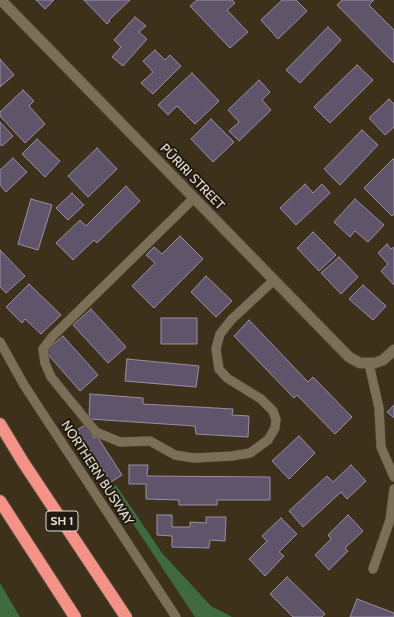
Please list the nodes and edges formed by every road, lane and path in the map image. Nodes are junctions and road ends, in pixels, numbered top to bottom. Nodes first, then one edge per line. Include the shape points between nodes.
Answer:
1 (1, 0) edge
2 (194, 198) junction
3 (274, 280) junction
4 (0, 342) edge
5 (394, 350) edge
6 (369, 364) junction
7 (0, 424) edge
8 (394, 477) edge
9 (394, 489) edge
10 (0, 501) edge
11 (372, 569) dead end
12 (75, 617) edge
13 (126, 617) edge
14 (176, 617) edge

1 - 2 street, PŪRIRI STREET
2 - 3 street, PŪRIRI STREET
2 - 3 lane via 52,336 44,349 45,363 51,377 96,432 120,442 150,441 175,455 194,458 250,453 268,440 275,428 273,411 261,398 227,378 219,369 216,349 220,334 231,320
3 - 6 street, PŪRIRI STREET via 349,357
4 - 14 lane, NORTHERN BUSWAY via 24,385
5 - 6 street via 379,362
6 - 8 lane via 379,408 380,447
7 - 13 highway, SH 1 via 22,462
9 - 11 lane via 390,520
10 - 12 highway

